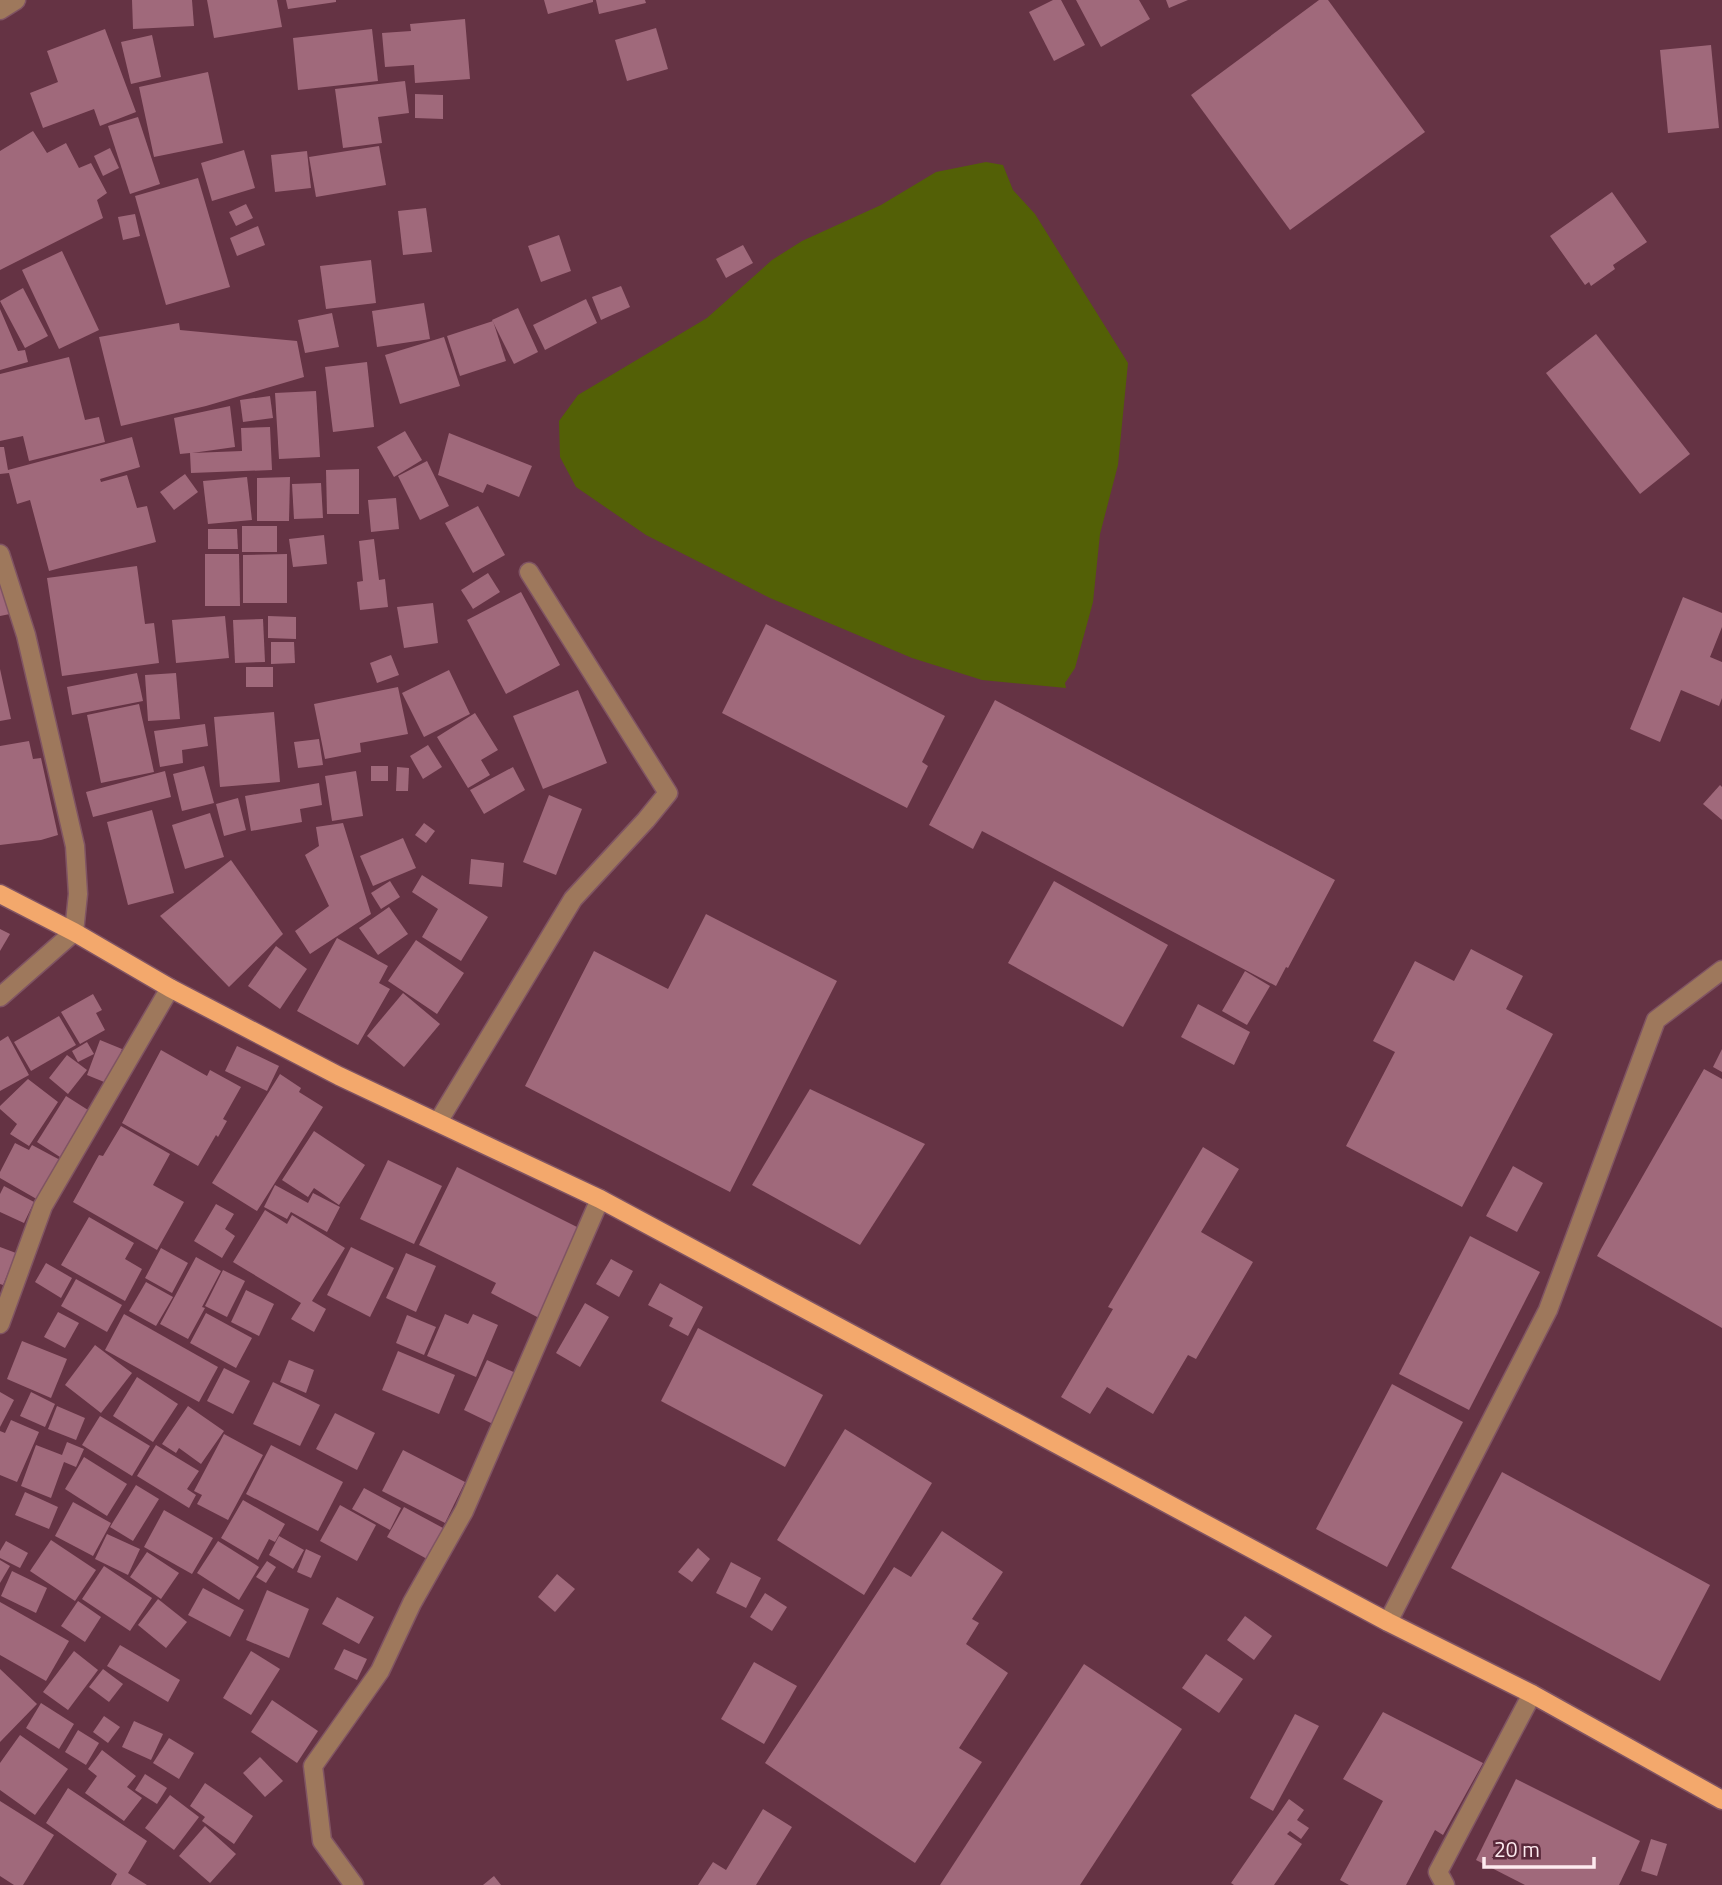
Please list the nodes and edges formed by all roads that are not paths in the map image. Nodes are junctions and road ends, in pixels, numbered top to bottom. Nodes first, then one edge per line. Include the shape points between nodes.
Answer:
1 (16, 0) edge
2 (0, 10) edge
3 (0, 554) edge
4 (528, 572) dead end
5 (0, 894) edge
6 (75, 932) junction
7 (1722, 970) edge
8 (170, 988) junction
9 (0, 997) edge
10 (438, 1122) junction
11 (600, 1199) junction
12 (0, 1324) edge
13 (1388, 1622) junction
14 (1532, 1695) junction
15 (1722, 1800) edge
16 (354, 1885) edge
17 (1445, 1885) edge

1 - 2 street
3 - 6 street via 26,635 75,846
4 - 10 street via 668,793 573,899
5 - 6 main road
6 - 8 main road
6 - 9 street
7 - 13 street via 1656,1020 1548,1310
8 - 10 main road
8 - 12 street via 43,1206
10 - 11 main road
11 - 13 main road
11 - 16 street via 464,1511 380,1671 313,1766 322,1840
13 - 14 main road
14 - 15 main road
14 - 17 street via 1438,1872

